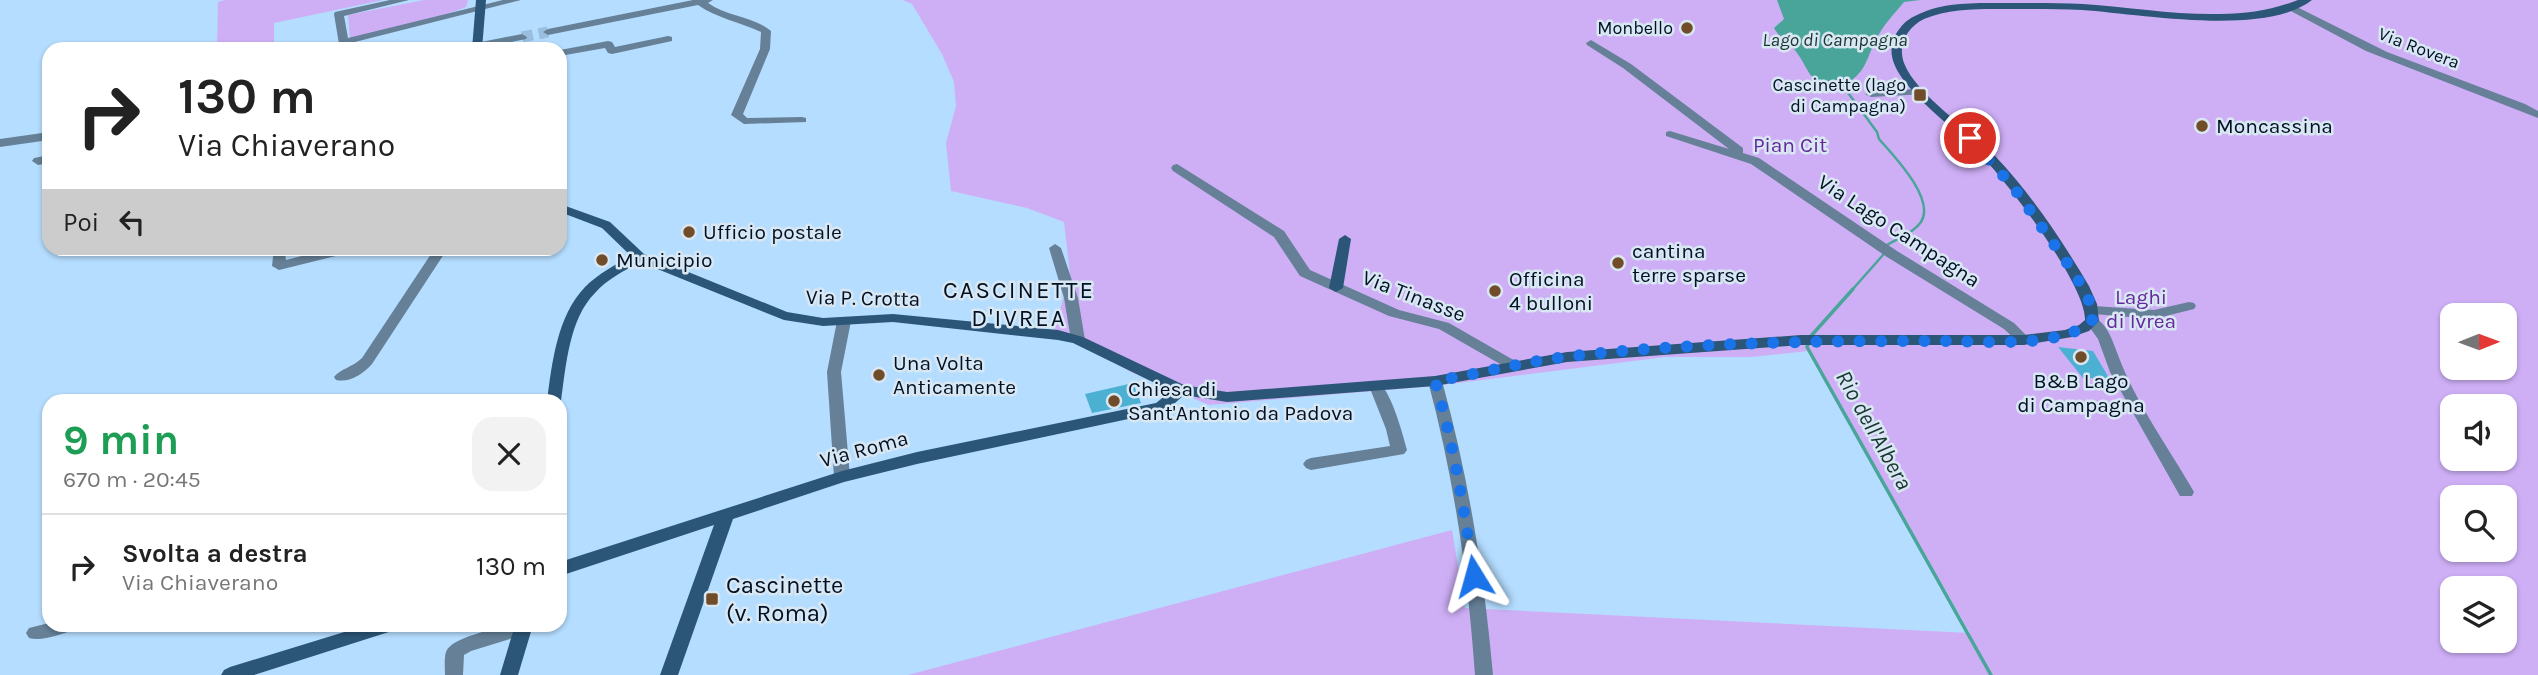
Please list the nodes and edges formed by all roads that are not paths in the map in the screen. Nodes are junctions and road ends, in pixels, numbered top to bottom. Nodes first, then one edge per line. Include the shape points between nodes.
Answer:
1 (404, 0) edge
2 (516, 0) edge
3 (703, 0) edge
4 (2307, 0) edge
5 (480, 4) edge
6 (2291, 7) junction
7 (548, 32) tunnel mouth
8 (522, 37) tunnel mouth
9 (668, 39) dead end
10 (477, 42) edge
11 (500, 42) edge
12 (1591, 43) dead end
13 (567, 53) edge
14 (1921, 92) junction
15 (1871, 94) dead end
16 (2538, 115) edge
17 (802, 120) dead end
18 (1670, 134) dead end
19 (42, 137) edge
20 (0, 144) edge
21 (1755, 161) junction
22 (1177, 169) dead end
23 (567, 211) edge
24 (1345, 239) dead end
25 (1055, 248) dead end
26 (279, 256) edge
27 (319, 256) edge
28 (437, 256) edge
29 (639, 257) junction
30 (1336, 288) junction
31 (2189, 306) dead end
32 (2093, 315) junction
33 (844, 321) junction
34 (1078, 340) junction
35 (2024, 340) junction
36 (1512, 365) junction
37 (341, 377) dead end
38 (1435, 381) junction
39 (1376, 386) junction
40 (1181, 390) junction
41 (555, 394) edge
42 (1311, 464) dead end
43 (842, 477) junction
44 (2186, 492) dead end
45 (726, 515) junction
46 (567, 567) edge
47 (42, 631) edge
48 (367, 632) edge
49 (505, 632) edge
50 (522, 632) edge
51 (35, 633) dead end
52 (230, 675) edge
53 (454, 675) edge
54 (509, 675) edge
55 (669, 675) edge
56 (1484, 675) edge

1 - 5 street via 339,14 343,42 427,23
2 - 5 street
3 - 7 street
3 - 17 street via 713,11 766,32 765,49 737,115 744,121
4 - 6 street
5 - 10 street
6 - 14 street via 2234,18 2073,6 1924,13 1900,34 1897,55
6 - 16 street, Via Rovera via 2396,60 2492,93
8 - 11 street
9 - 13 street via 612,51 608,44
12 - 21 street
14 - 15 street
14 - 32 street via 2003,173 2075,274
18 - 21 street, Via Lago Campagna
19 - 20 street
21 - 35 street, Via Lago Campagna
22 - 30 street, Via Tinasse via 1279,234 1301,269
23 - 29 street, Via P. Crotta via 606,225
24 - 30 street, Via Tinasse
25 - 34 street
26 - 27 street via 279,266
28 - 37 street via 367,361
29 - 33 street, Via P. Crotta via 766,310 796,319
29 - 41 street via 584,295 562,349
30 - 36 street, Via Tinasse via 1394,313 1444,326
31 - 32 street via 2159,315
32 - 35 street, Via P. Crotta via 2084,328
32 - 44 street via 2117,372
33 - 34 street, Via P. Crotta via 870,317 932,320
33 - 43 street via 834,372
34 - 40 street, Via P. Crotta
35 - 36 street, Via P. Crotta via 1808,340 1567,356
36 - 38 street, Via P. Crotta
38 - 39 street, Via P. Crotta
38 - 56 street via 1467,521
39 - 40 street, Via P. Crotta via 1227,397
39 - 42 street via 1399,450
40 - 43 street, Via Roma via 1161,407
43 - 45 street, Via Roma
45 - 46 street, Via Roma
45 - 55 street
47 - 51 street
48 - 52 street
49 - 53 street via 455,652
50 - 54 street

